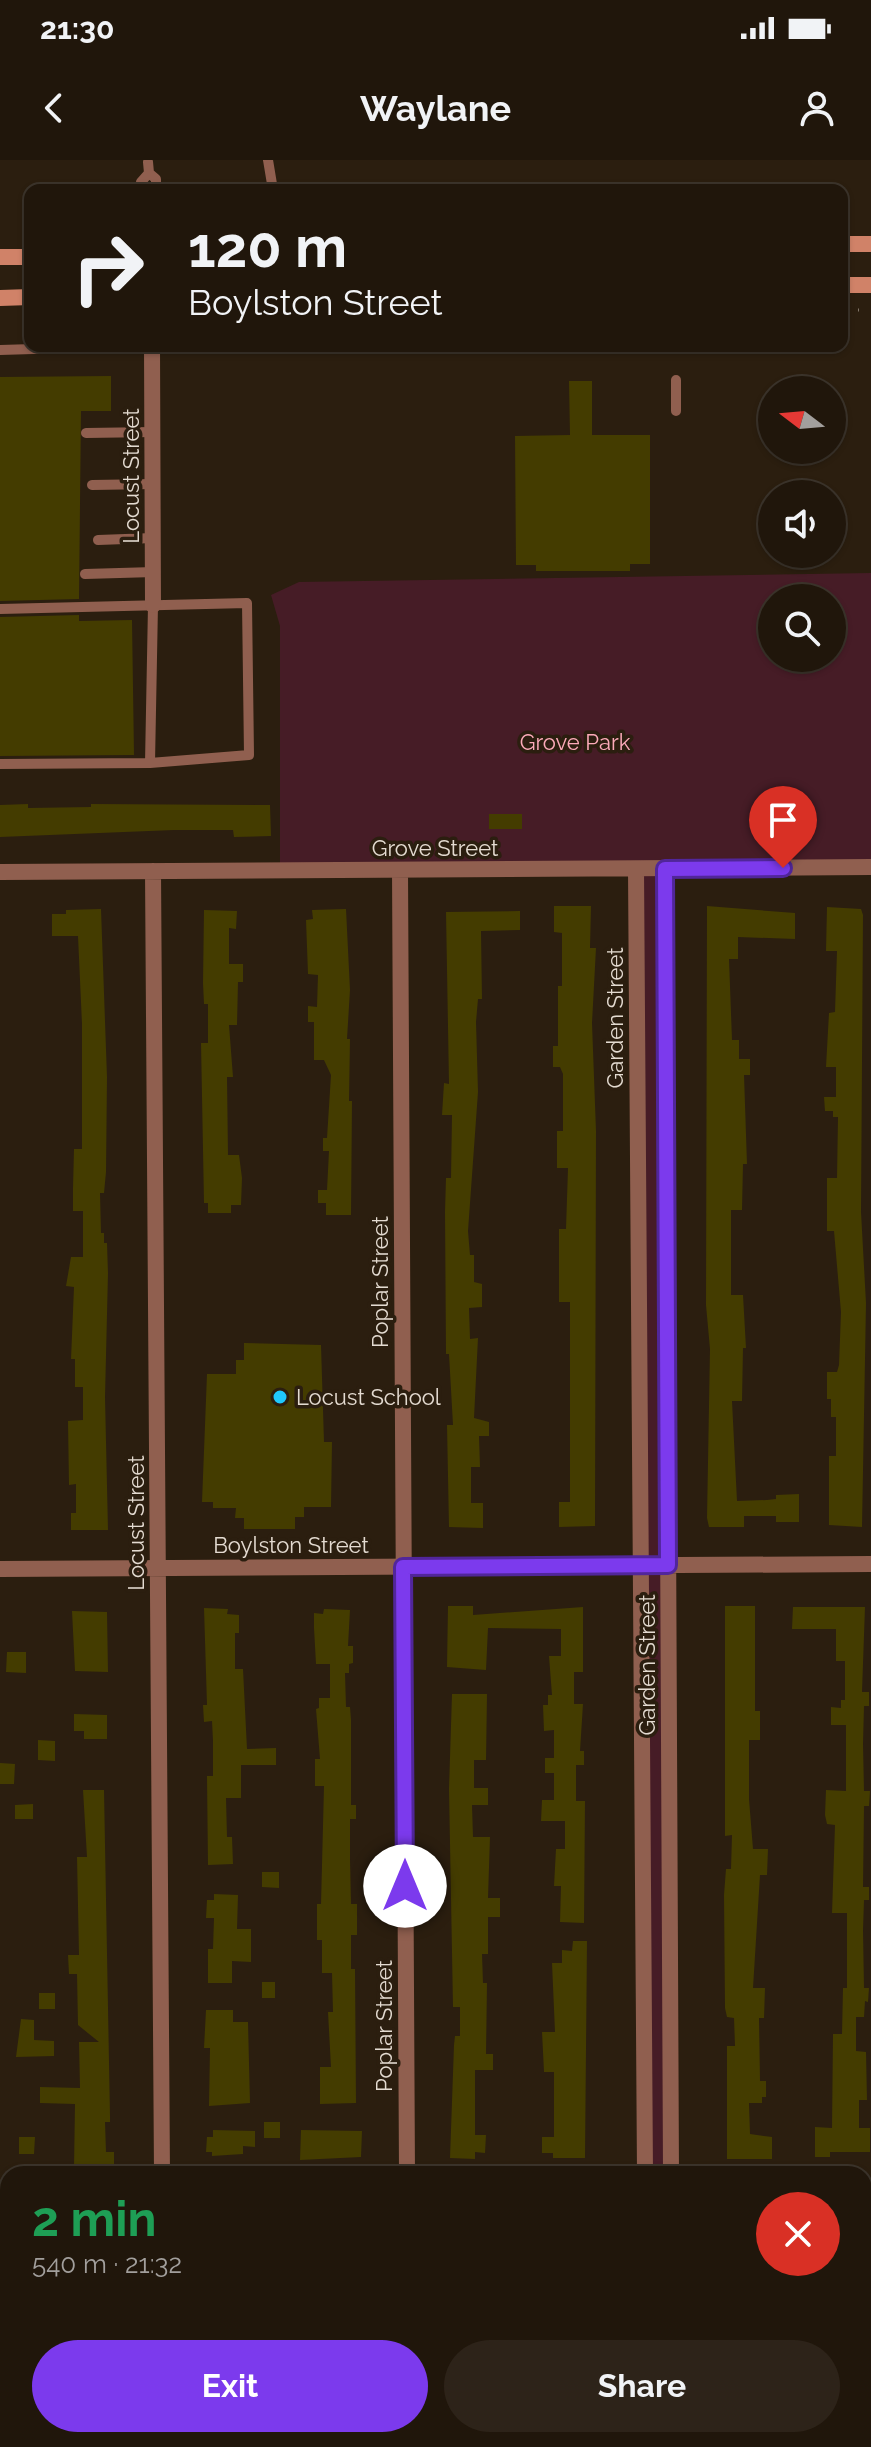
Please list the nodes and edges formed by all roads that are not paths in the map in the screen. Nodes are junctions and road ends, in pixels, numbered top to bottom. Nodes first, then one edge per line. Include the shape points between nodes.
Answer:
1 (268, 160) edge
2 (272, 184) edge
3 (848, 244) edge
4 (871, 244) edge
5 (0, 257) edge
6 (24, 257) edge
7 (848, 285) edge
8 (871, 285) edge
9 (24, 297) edge
10 (0, 298) edge
11 (24, 349) edge
12 (0, 350) edge
13 (152, 352) edge
14 (676, 380) dead end
15 (676, 411) dead end
16 (153, 432) junction
17 (86, 433) dead end
18 (153, 484) junction
19 (92, 485) dead end
20 (153, 538) junction
21 (98, 540) dead end
22 (154, 572) junction
23 (85, 574) dead end
24 (153, 605) junction
25 (0, 609) edge
26 (150, 763) junction
27 (0, 764) edge
28 (871, 867) edge
29 (636, 869) junction
30 (665, 869) junction
31 (400, 870) junction
32 (153, 871) junction
33 (0, 872) edge
34 (666, 1341) junction
35 (639, 1344) junction
36 (871, 1564) edge
37 (641, 1565) junction
38 (668, 1565) junction
39 (403, 1567) junction
40 (159, 1568) junction
41 (0, 1569) edge
42 (670, 1890) junction
43 (643, 1891) junction
44 (162, 2166) edge
45 (407, 2166) edge
46 (645, 2166) edge
47 (671, 2166) edge

1 - 2 lane
3 - 4 street
5 - 6 street
7 - 8 street
9 - 10 street
11 - 12 lane
13 - 16 street, Locust Street
14 - 15 lane
16 - 17 lane
16 - 18 street, Locust Street
18 - 19 lane
18 - 20 street, Locust Street
20 - 21 lane
20 - 22 street, Locust Street
22 - 23 lane
22 - 24 street, Locust Street
24 - 25 lane
24 - 26 lane
24 - 26 lane via 247,603 249,755
26 - 27 lane
28 - 30 street, Grove Street
29 - 30 street, Grove Street
29 - 31 street, Grove Street
29 - 35 street, Garden Street
30 - 34 street, Garden Street
31 - 32 street, Grove Street
31 - 39 street, Poplar Street
32 - 33 street, Grove Street
32 - 40 street, Locust Street
34 - 35 street
34 - 38 street, Garden Street
35 - 37 street, Garden Street
36 - 38 street, Boylston Street
37 - 38 street, Boylston Street
37 - 39 street, Boylston Street
37 - 43 street, Garden Street
38 - 42 street, Garden Street
39 - 40 street, Boylston Street
39 - 45 street, Poplar Street
40 - 41 street, Boylston Street
40 - 44 street, Locust Street
42 - 43 street
42 - 47 street, Garden Street
43 - 46 street, Garden Street

